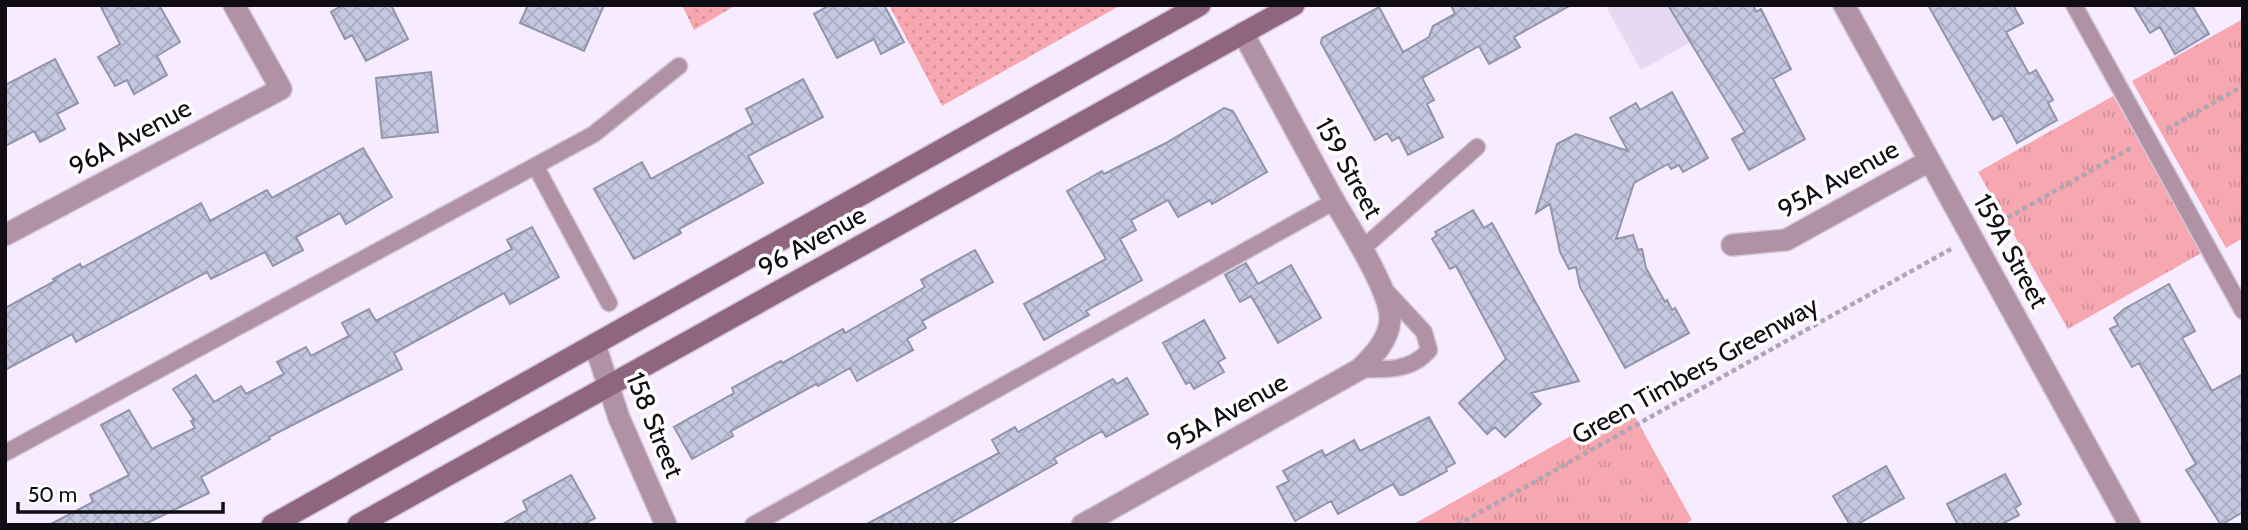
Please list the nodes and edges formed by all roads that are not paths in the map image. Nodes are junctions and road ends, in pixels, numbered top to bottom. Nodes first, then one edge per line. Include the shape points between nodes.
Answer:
1 (234, 5) edge
2 (1200, 5) edge
3 (1844, 5) edge
4 (2074, 5) edge
5 (1290, 7) edge
6 (1243, 33) junction
7 (679, 66) dead end
8 (1477, 148) dead end
9 (1929, 161) junction
10 (536, 167) junction
11 (1335, 201) junction
12 (5, 235) edge
13 (1731, 245) dead end
14 (1362, 249) junction
15 (1378, 284) junction
16 (609, 303) dead end
17 (2243, 311) edge
18 (1387, 334) joint
19 (594, 345) junction
20 (1360, 369) junction
21 (607, 386) junction
22 (5, 453) edge
23 (272, 525) edge
24 (358, 525) edge
25 (666, 525) edge
26 (753, 525) edge
27 (1082, 525) edge
28 (2130, 525) edge

1 - 12 street, 96A Avenue via 281,89
2 - 19 main road, 96 Avenue
3 - 9 street, 159A Street
4 - 17 lane
5 - 6 main road, 96 Avenue
6 - 11 street, 159 Street
6 - 21 main road, 96 Avenue
7 - 10 lane via 594,134
8 - 14 lane
9 - 13 street, 95A Avenue via 1786,240
9 - 28 street, 159A Street
10 - 16 lane
10 - 22 lane
11 - 14 street, 159 Street
11 - 26 lane
14 - 15 street, 159 Street
15 - 18 street, 159 Street via 1391,319
15 - 20 lane via 1424,332 1429,349 1416,362 1399,369
18 - 20 street, 95A Avenue via 1377,353
19 - 21 street, 158 Street
19 - 23 main road, 96 Avenue
20 - 27 street, 95A Avenue
21 - 24 main road, 96 Avenue
21 - 25 street, 158 Street

